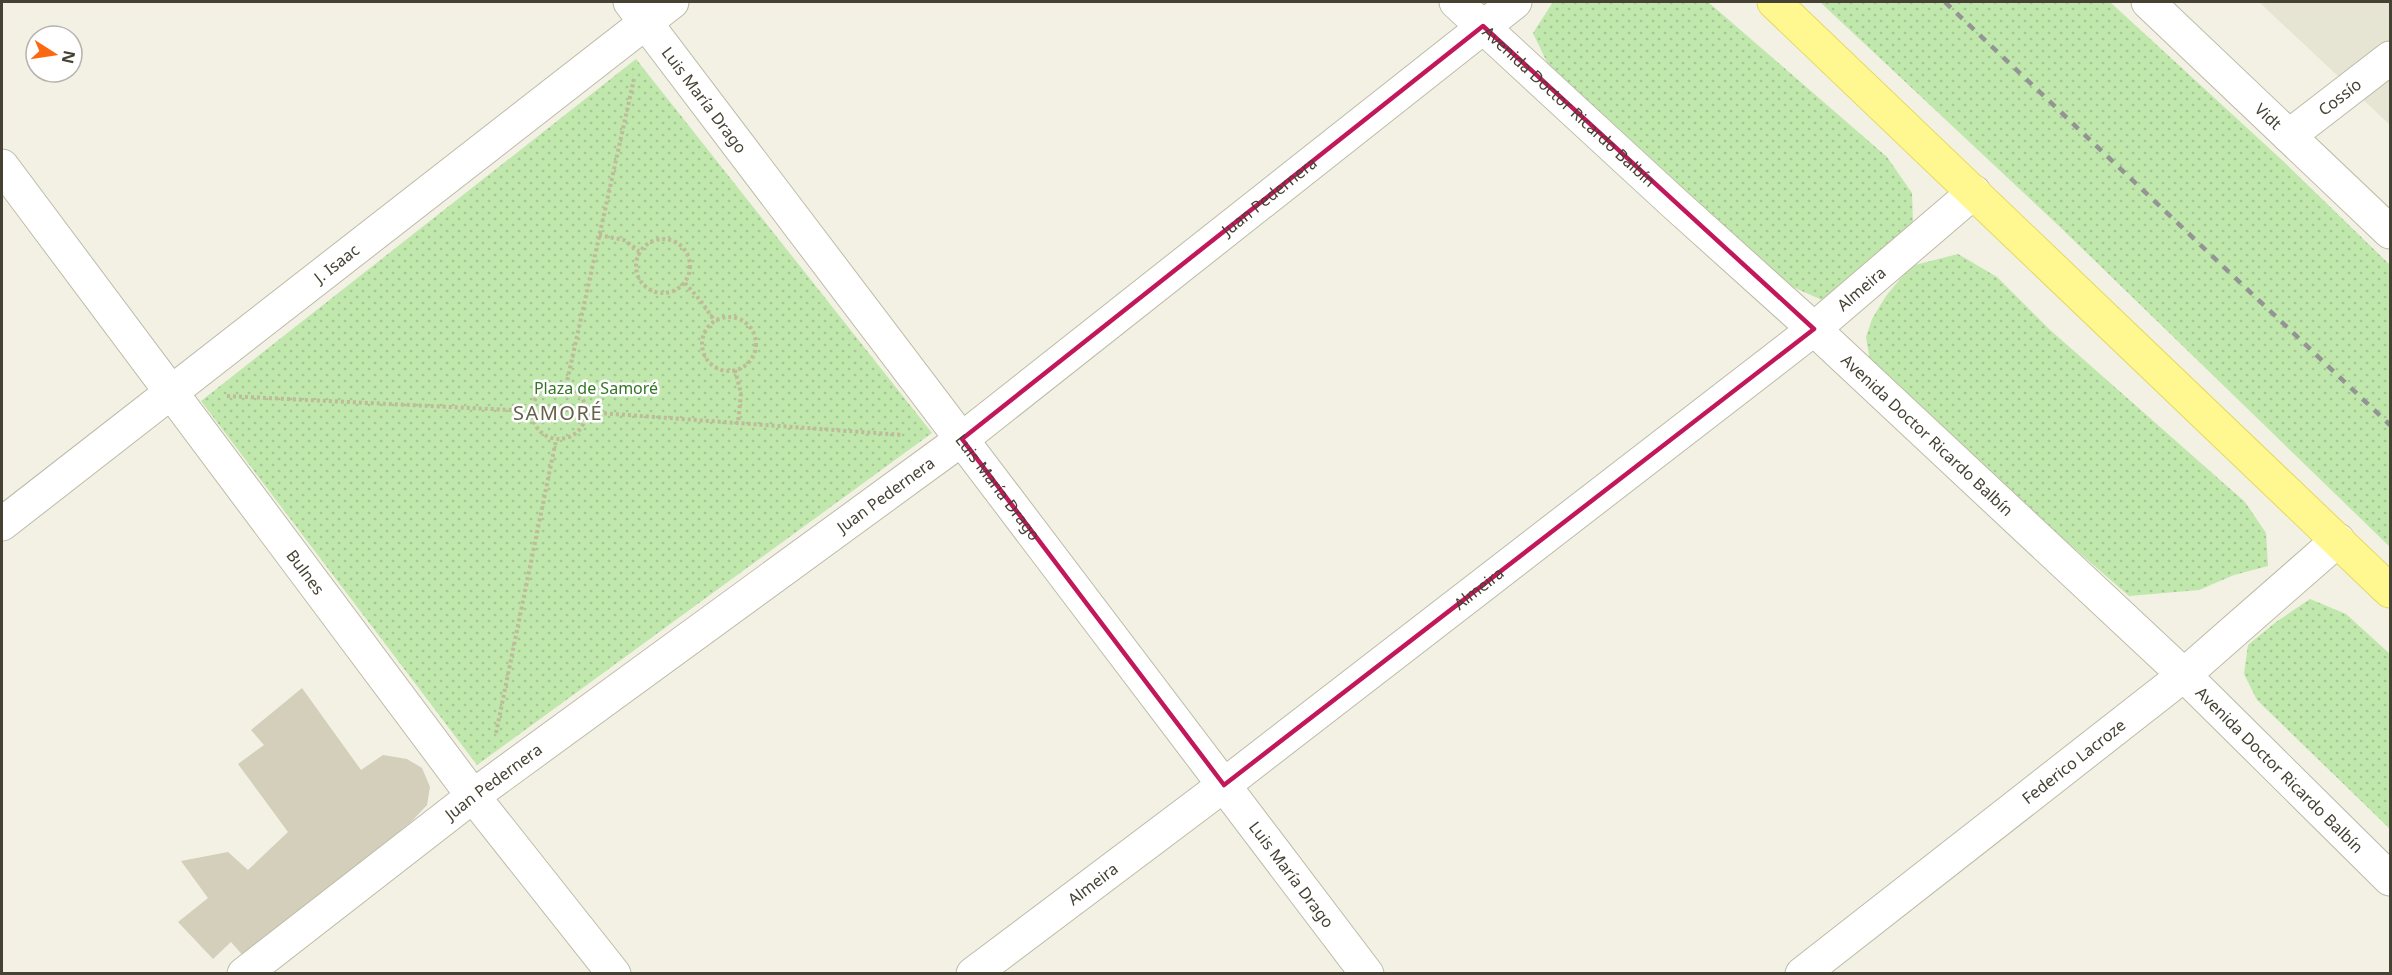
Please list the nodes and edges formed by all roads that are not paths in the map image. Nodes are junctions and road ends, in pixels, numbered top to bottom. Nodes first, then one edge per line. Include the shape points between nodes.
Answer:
1 (672, 2) edge
2 (1456, 2) edge
3 (1515, 2) edge
4 (1774, 2) edge
5 (2148, 2) edge
6 (638, 12) edge
7 (1483, 26) junction
8 (2391, 58) edge
9 (2289, 136) junction
10 (2, 166) edge
11 (1974, 192) junction
12 (2391, 232) edge
13 (1814, 329) junction
14 (170, 393) junction
15 (962, 439) junction
16 (2, 524) edge
17 (2337, 540) junction
18 (2391, 591) edge
19 (2184, 675) junction
20 (1224, 785) junction
21 (479, 792) junction
22 (2391, 879) edge
23 (244, 974) edge
24 (614, 974) edge
25 (973, 974) edge
26 (1367, 974) edge
27 (1802, 974) edge

1 - 6 street, J. Isaac
2 - 7 street, Avenida Doctor Ricardo Balbín
3 - 7 street, Juan Pedernera
4 - 11 main road
5 - 9 street, Vidt
6 - 14 street, J. Isaac
6 - 15 street, Luis María Drago
7 - 13 street, Avenida Doctor Ricardo Balbín
7 - 15 street, Juan Pedernera
8 - 9 street, Cossío
9 - 12 street, Vidt
10 - 14 street, Bulnes
11 - 13 street, Almeira
11 - 17 main road
13 - 19 street, Avenida Doctor Ricardo Balbín
13 - 20 street, Almeira
14 - 16 street, J. Isaac
14 - 21 street, Bulnes
15 - 20 street, Luis María Drago
15 - 21 street, Juan Pedernera
17 - 18 main road
17 - 19 street, Federico Lacroze
19 - 22 street, Avenida Doctor Ricardo Balbín
19 - 27 street, Federico Lacroze
20 - 25 street, Almeira
20 - 26 street, Luis María Drago
21 - 23 street, Juan Pedernera
21 - 24 street, Bulnes

